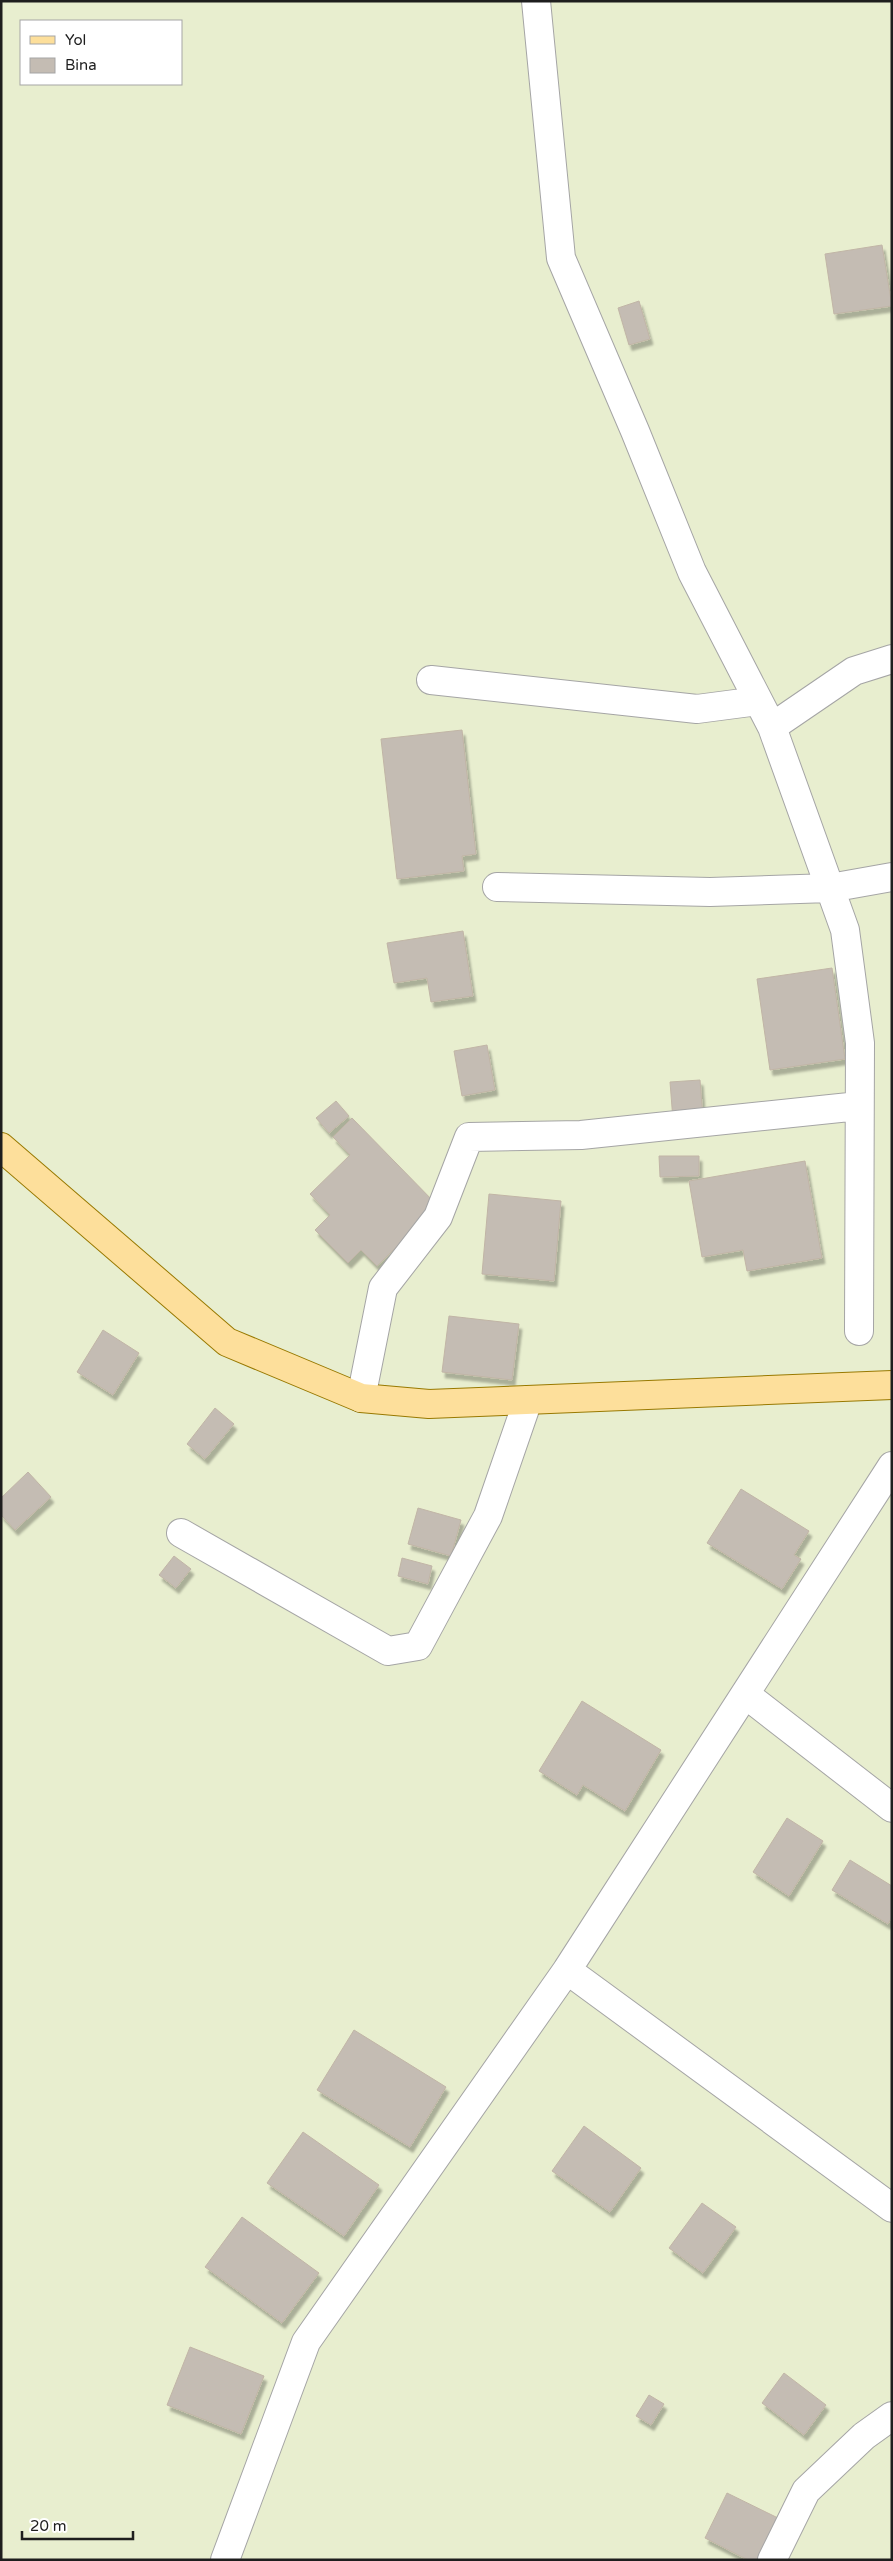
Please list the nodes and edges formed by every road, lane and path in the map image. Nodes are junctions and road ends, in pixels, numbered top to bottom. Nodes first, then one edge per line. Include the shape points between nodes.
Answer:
1 (536, 1) edge
2 (892, 659) edge
3 (431, 680) dead end
4 (758, 701) junction
5 (772, 727) junction
6 (892, 877) edge
7 (497, 887) dead end
8 (830, 888) junction
9 (859, 1106) junction
10 (1, 1147) edge
11 (859, 1331) dead end
12 (892, 1385) edge
13 (361, 1398) junction
14 (528, 1400) junction
15 (892, 1466) edge
16 (181, 1533) dead end
17 (744, 1694) junction
18 (892, 1808) edge
19 (567, 1970) junction
20 (892, 2208) edge
21 (892, 2416) edge
22 (225, 2560) edge
23 (772, 2560) edge

1 - 4 street via 560,258 692,572
2 - 5 street via 854,671
3 - 4 street via 697,710
4 - 5 street
5 - 8 street
6 - 8 street
7 - 8 street via 710,892
8 - 9 street via 845,930 860,1043
9 - 11 street
9 - 13 street via 581,1135 469,1137 438,1217 383,1288
10 - 13 main road via 227,1342
12 - 14 main road
13 - 14 main road via 429,1404
14 - 16 street via 488,1516 418,1646 388,1651
15 - 17 street
17 - 18 street
17 - 19 street
19 - 20 street
19 - 22 street via 306,2342
21 - 23 street via 864,2436 806,2491

